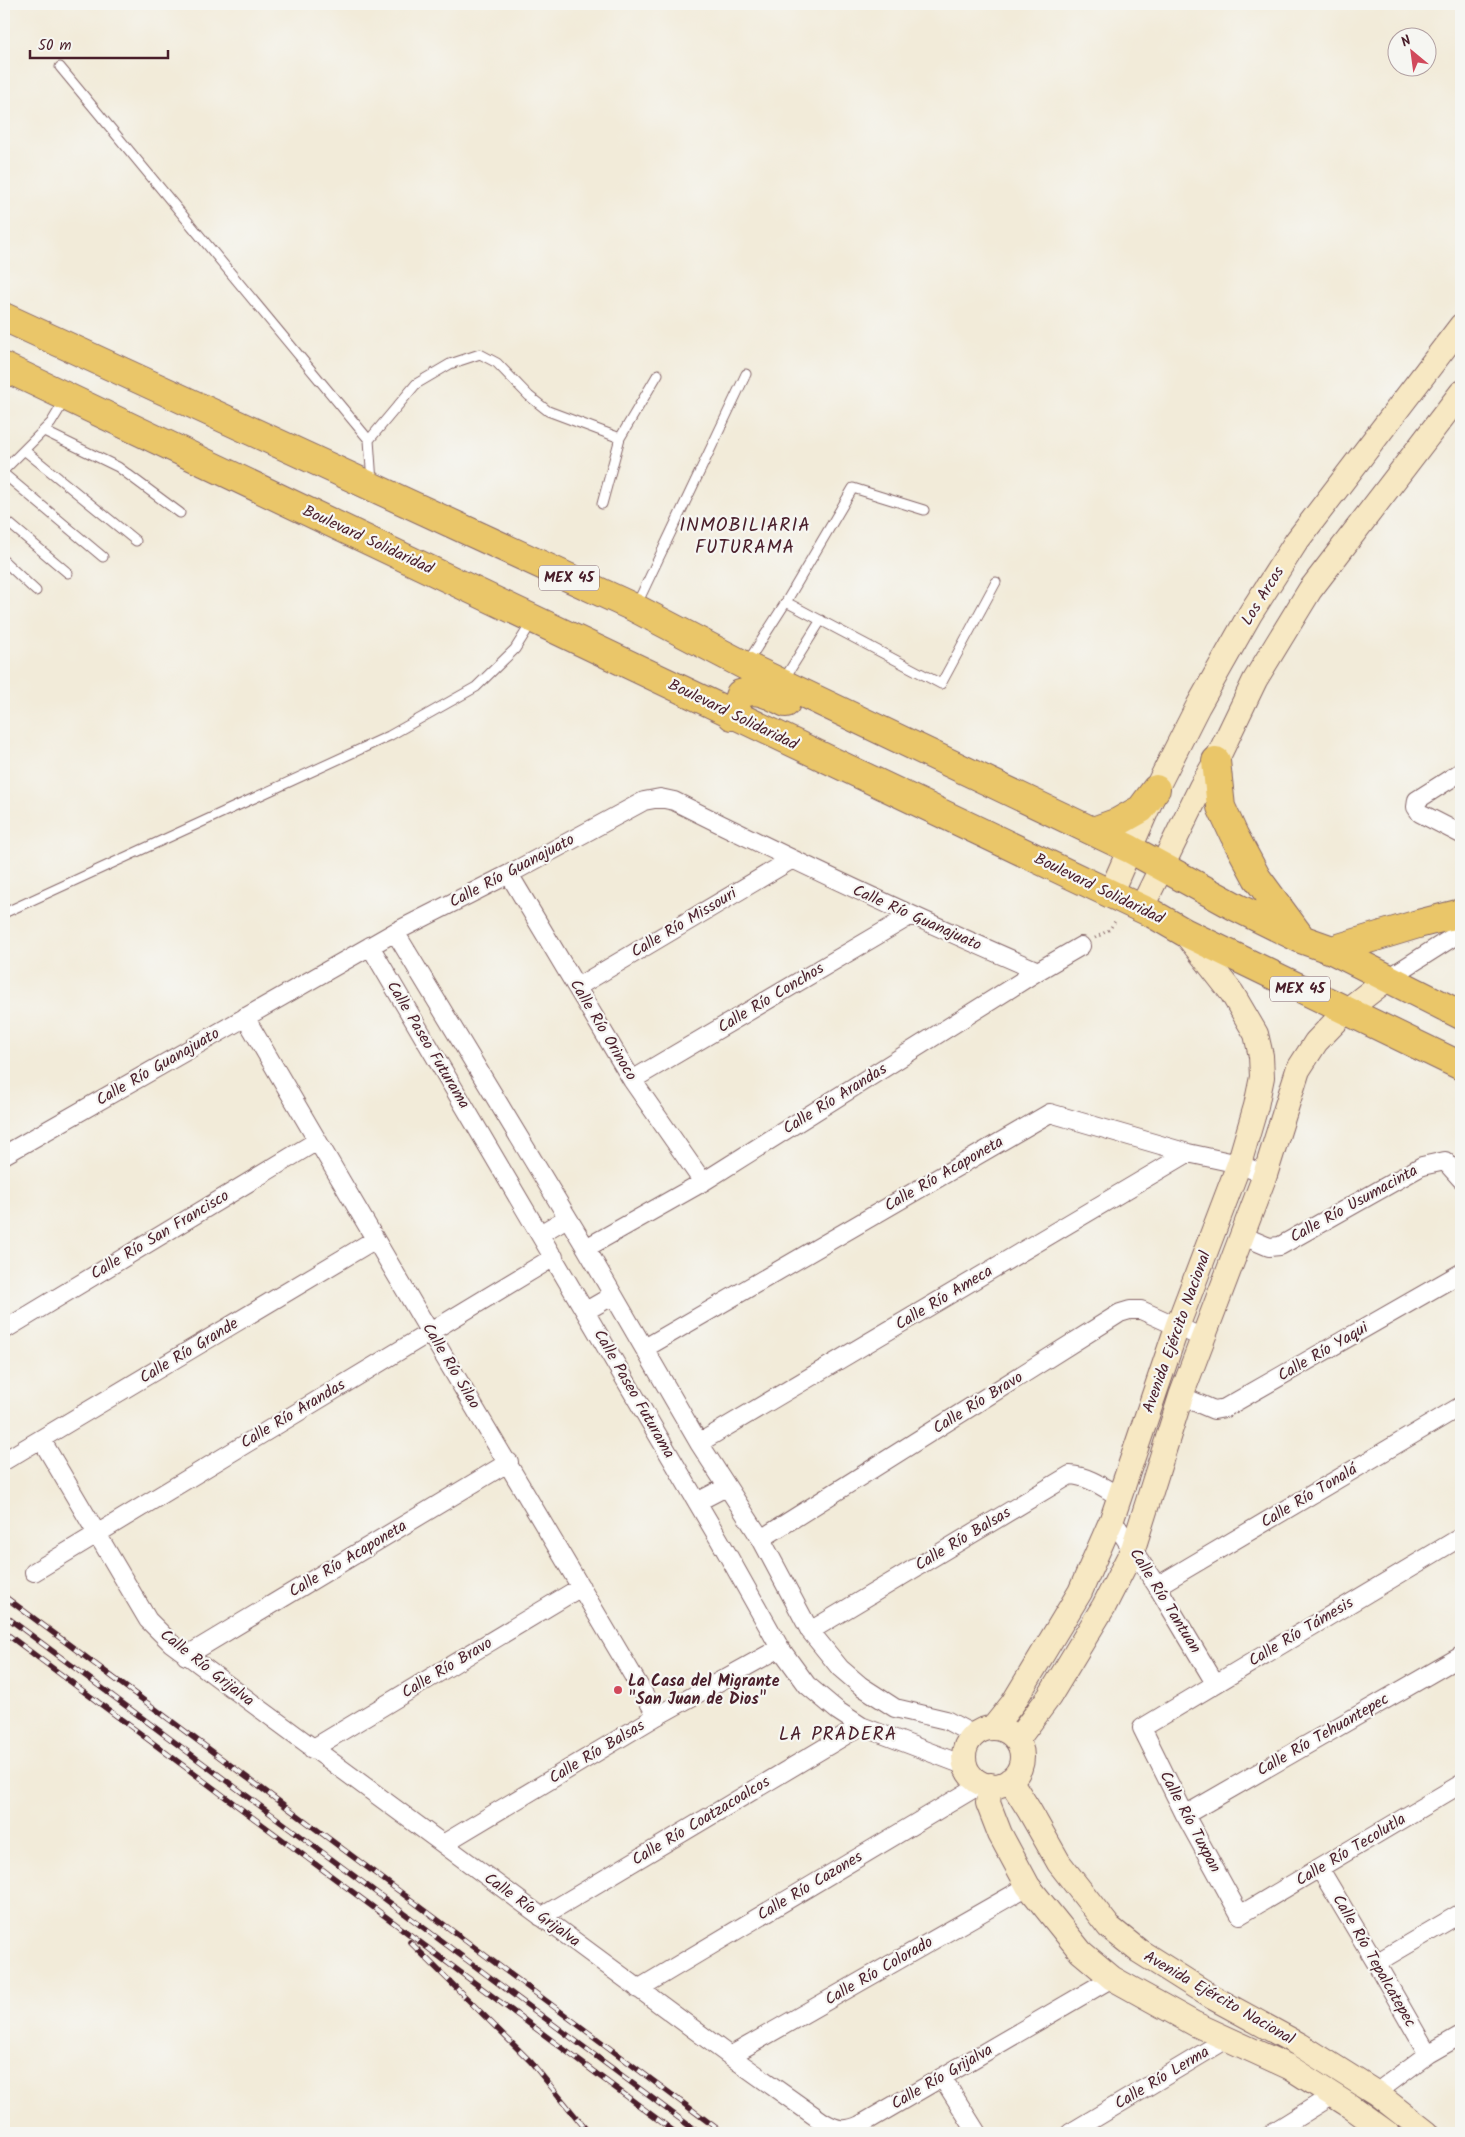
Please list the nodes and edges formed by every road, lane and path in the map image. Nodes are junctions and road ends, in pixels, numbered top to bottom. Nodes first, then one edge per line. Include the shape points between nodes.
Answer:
1 (60, 67) dead end
2 (4, 317) edge
3 (1461, 326) edge
4 (4, 367) edge
5 (658, 374) dead end
6 (746, 374) dead end
7 (1461, 393) edge
8 (67, 397) junction
9 (44, 431) junction
10 (620, 438) junction
11 (368, 440) junction
12 (24, 450) junction
13 (4, 470) edge
14 (4, 474) edge
15 (373, 488) junction
16 (602, 504) dead end
17 (924, 510) dead end
18 (180, 514) dead end
19 (4, 519) edge
20 (136, 541) dead end
21 (103, 557) dead end
22 (4, 561) edge
23 (68, 573) dead end
24 (996, 582) dead end
25 (36, 591) dead end
26 (786, 602) junction
27 (635, 608) junction
28 (534, 619) junction
29 (821, 620) junction
30 (746, 666) junction
31 (782, 683) junction
32 (732, 716) junction
33 (940, 760) junction
34 (1216, 762) junction
35 (1461, 772) edge
36 (1156, 790) junction
37 (1093, 831) junction
38 (1461, 834) edge
39 (1130, 849) junction
40 (791, 860) junction
41 (1163, 866) junction
42 (509, 874) junction
43 (1126, 902) junction
44 (4, 913) edge
45 (1461, 913) edge
46 (910, 916) junction
47 (395, 932) junction
48 (1184, 932) junction
49 (1461, 932) edge
50 (1302, 938) junction
51 (370, 946) junction
52 (1081, 946) joint
53 (1332, 950) junction
54 (1038, 971) junction
55 (1387, 979) junction
56 (577, 987) junction
57 (1346, 1012) junction
58 (1461, 1015) edge
59 (246, 1017) junction
60 (1461, 1066) edge
61 (632, 1080) junction
62 (317, 1141) junction
63 (1188, 1154) junction
64 (4, 1155) edge
65 (1239, 1164) junction
66 (1264, 1175) junction
67 (1461, 1179) edge
68 (703, 1182) junction
69 (567, 1218) junction
70 (540, 1234) junction
71 (1242, 1236) junction
72 (374, 1240) junction
73 (586, 1248) junction
74 (554, 1258) junction
75 (1461, 1273) edge
76 (612, 1296) junction
77 (586, 1311) junction
78 (1177, 1327) junction
79 (4, 1330) edge
80 (430, 1331) junction
81 (1203, 1338) junction
82 (645, 1348) junction
83 (1181, 1396) junction
84 (1461, 1406) edge
85 (41, 1439) junction
86 (699, 1443) junction
87 (4, 1461) edge
88 (509, 1462) junction
89 (726, 1487) junction
90 (1118, 1496) junction
91 (697, 1502) junction
92 (1112, 1519) junction
93 (97, 1533) junction
94 (1461, 1537) edge
95 (761, 1539) junction
96 (1132, 1549) junction
97 (34, 1572) dead end
98 (1157, 1586) junction
99 (581, 1587) junction
100 (810, 1630) junction
101 (780, 1648) junction
102 (186, 1656) junction
103 (1461, 1656) edge
104 (1216, 1683) junction
105 (657, 1716) junction
106 (861, 1726) junction
107 (1142, 1728) joint
108 (984, 1731) junction
109 (1016, 1740) junction
110 (312, 1749) junction
111 (966, 1766) junction
112 (994, 1783) junction
113 (1461, 1784) edge
114 (1184, 1815) junction
115 (442, 1844) junction
116 (1320, 1869) junction
117 (1028, 1886) junction
118 (1461, 1914) edge
119 (1240, 1915) joint
120 (541, 1917) junction
121 (1376, 1963) junction
122 (1112, 1978) junction
123 (638, 1989) junction
124 (1461, 2035) edge
125 (1227, 2039) junction
126 (1428, 2054) junction
127 (730, 2056) junction
128 (942, 2077) junction
129 (1376, 2093) junction
130 (1333, 2095) junction
131 (977, 2133) edge
132 (1070, 2133) edge
133 (1272, 2133) edge
134 (1387, 2133) edge
135 (1427, 2133) edge

1 - 11 lane
2 - 15 highway, MEX 45
3 - 36 main road, Los Arcos via 1296,542 1250,614 1198,706
4 - 8 highway, Boulevard Solidaridad / MEX 45
5 - 10 lane
6 - 27 lane
7 - 34 main road via 1310,590 1254,680
8 - 9 lane
8 - 28 highway, Boulevard Solidaridad / MEX 45
9 - 12 lane
9 - 18 lane via 118,467
10 - 11 lane via 548,411 497,363 480,354 450,364 416,384
10 - 16 lane
11 - 15 lane
12 - 13 lane
12 - 20 lane
14 - 21 lane
15 - 27 highway, MEX 45
17 - 26 lane via 853,488
19 - 23 lane
22 - 25 lane
24 - 29 lane via 941,684
26 - 29 lane
26 - 30 lane
27 - 30 highway, MEX 45
28 - 32 highway, Boulevard Solidaridad / MEX 45
28 - 44 lane via 514,649 476,686 388,736
29 - 31 lane
30 - 31 highway, MEX 45
31 - 33 highway, MEX 45
32 - 33 highway via 740,694 750,690 761,691 889,749
32 - 43 highway, Boulevard Solidaridad / MEX 45
33 - 37 highway, MEX 45
34 - 41 main road
34 - 50 highway via 1221,808 1234,835 1257,878
35 - 38 street via 1417,800 1416,807 1420,813
36 - 37 highway via 1141,809
36 - 39 main road, Los Arcos
37 - 39 highway, MEX 45
39 - 41 highway, MEX 45
39 - 43 main road, Los Arcos
40 - 42 street, Calle Río Guanajuato via 674,801 660,798 644,801
40 - 46 street, Calle Río Guanajuato
40 - 56 street, Calle Río Missouri
41 - 43 main road
41 - 50 highway, MEX 45 via 1236,907
42 - 47 street, Calle Río Guanajuato
42 - 56 street, Calle Río Orinoco
43 - 48 highway, Boulevard Solidaridad / MEX 45
43 - 52 path via 1109,930
45 - 53 highway
46 - 54 street, Calle Río Guanajuato
46 - 61 street, Calle Río Conchos
47 - 51 street, Calle Río Guanajuato
47 - 69 street, Calle Paseo Futurama
48 - 57 highway, Boulevard Solidaridad / MEX 45
48 - 65 main road, Avenida Ejército Nacional via 1232,993 1256,1034 1262,1056 1262,1077 1256,1106
49 - 55 street
50 - 53 highway, MEX 45
51 - 59 street, Calle Río Guanajuato
51 - 70 street, Calle Paseo Futurama
52 - 54 street, Calle Río Arandas
53 - 55 highway, MEX 45
54 - 68 street, Calle Río Arandas
55 - 57 main road, Avenida Ejército Nacional
55 - 58 highway, MEX 45
56 - 61 street, Calle Río Orinoco
57 - 60 highway, Boulevard Solidaridad / MEX 45
57 - 66 main road, Avenida Ejército Nacional via 1316,1042 1298,1070
59 - 62 street, Calle Río Silao
59 - 64 street, Calle Río Guanajuato
61 - 68 street, Calle Río Orinoco
62 - 72 street, Calle Río Silao
62 - 79 street, Calle Río San Francisco
63 - 65 street, Calle Río Acaponeta
63 - 82 street, Calle Río Acaponeta via 1050,1113
63 - 86 street, Calle Río Ameca
65 - 66 street, Calle Río Acaponeta
65 - 78 main road, Avenida Ejército Nacional
66 - 71 main road, Avenida Ejército Nacional
67 - 71 street, Calle Río Usumacinta via 1445,1162 1422,1166 1280,1246 1269,1247
68 - 73 street, Calle Río Arandas
69 - 70 street
69 - 73 street, Calle Paseo Futurama
70 - 74 street, Calle Paseo Futurama
71 - 81 main road, Avenida Ejército Nacional
72 - 80 street, Calle Río Silao
72 - 85 street, Calle Río Grande
73 - 76 street, Calle Paseo Futurama
74 - 77 street, Calle Paseo Futurama
74 - 80 street, Calle Río Arandas
75 - 83 street, Calle Río Yaqui via 1225,1408 1214,1410
76 - 77 street
76 - 82 street, Calle Paseo Futurama
77 - 91 street, Calle Paseo Futurama
78 - 81 street, Calle Río Bravo
78 - 90 main road, Avenida Ejército Nacional
78 - 95 street, Calle Río Bravo via 1141,1310 1120,1313
80 - 88 street, Calle Río Silao
80 - 93 street, Calle Río Arandas
81 - 83 main road, Avenida Ejército Nacional
82 - 86 street, Calle Paseo Futurama
83 - 96 main road, Avenida Ejército Nacional
84 - 98 street, Calle Río Tonalá
85 - 87 street, Calle Río Grande
85 - 93 street, Calle Río Grijalva
86 - 89 street, Calle Paseo Futurama
88 - 99 street, Calle Río Silao
88 - 102 street, Calle Río Acaponeta
89 - 91 street
89 - 95 street, Calle Paseo Futurama
90 - 92 main road, Avenida Ejército Nacional
90 - 100 street, Calle Río Balsas via 1078,1475 1070,1475
91 - 101 street, Calle Paseo Futurama
92 - 96 street, Calle Río Tantuan
92 - 108 main road, Avenida Ejército Nacional via 1080,1592 1013,1703
93 - 97 street, Calle Río Arandas
93 - 102 street, Calle Río Grijalva via 148,1620
94 - 104 street, Calle Río Támesis
95 - 100 street, Calle Paseo Futurama
96 - 98 street, Calle Río Tantuan
96 - 109 main road, Avenida Ejército Nacional via 1104,1606 1049,1697
98 - 104 street, Calle Río Tantuan
99 - 105 street, Calle Río Silao
99 - 110 street, Calle Río Bravo
100 - 108 street, Calle Paseo Futurama via 840,1668 860,1686 895,1708
101 - 105 street, Calle Río Balsas
101 - 106 street, Calle Paseo Futurama via 807,1685
102 - 110 street, Calle Río Grijalva
103 - 114 street, Calle Río Tehuantepec
104 - 107 street, Calle Río Támesis
105 - 115 street, Calle Río Balsas
106 - 111 street, Calle Paseo Futurama
106 - 120 street, Calle Río Coatzacoalcos
107 - 114 street, Calle Río Tuxpan
108 - 109 main road via 1010,1733
108 - 111 main road via 967,1744
109 - 112 main road via 1022,1756 1017,1773
110 - 115 street, Calle Río Grijalva
111 - 112 main road via 972,1777
112 - 117 main road, Avenida Ejército Nacional via 988,1803 1000,1834
112 - 123 street, Calle Río Cazones
112 - 129 main road, Avenida Ejército Nacional via 1029,1810 1059,1863 1109,1927 1139,1951 1212,1997 1300,2045
113 - 116 street, Calle Río Tecolutla
114 - 119 street, Calle Río Tuxpan
115 - 120 street, Calle Río Grijalva
116 - 119 street, Calle Río Tecolutla
116 - 121 street, Calle Río Tepalcatepec
117 - 122 main road, Avenida Ejército Nacional via 1081,1952
117 - 127 street, Calle Río Colorado
118 - 121 street
120 - 123 street, Calle Río Grijalva
121 - 126 street, Calle Río Tepalcatepec
122 - 125 main road, Avenida Ejército Nacional
122 - 128 street, Calle Río Grijalva
123 - 127 street, Calle Río Grijalva
124 - 126 street
125 - 130 main road, Avenida Ejército Nacional via 1290,2067
125 - 132 street, Calle Río Lerma
126 - 129 street
127 - 128 street, Calle Río Grijalva via 822,2122 842,2130 860,2125
128 - 131 street
129 - 135 main road, Avenida Ejército Nacional
130 - 133 street
130 - 134 main road, Avenida Ejército Nacional

